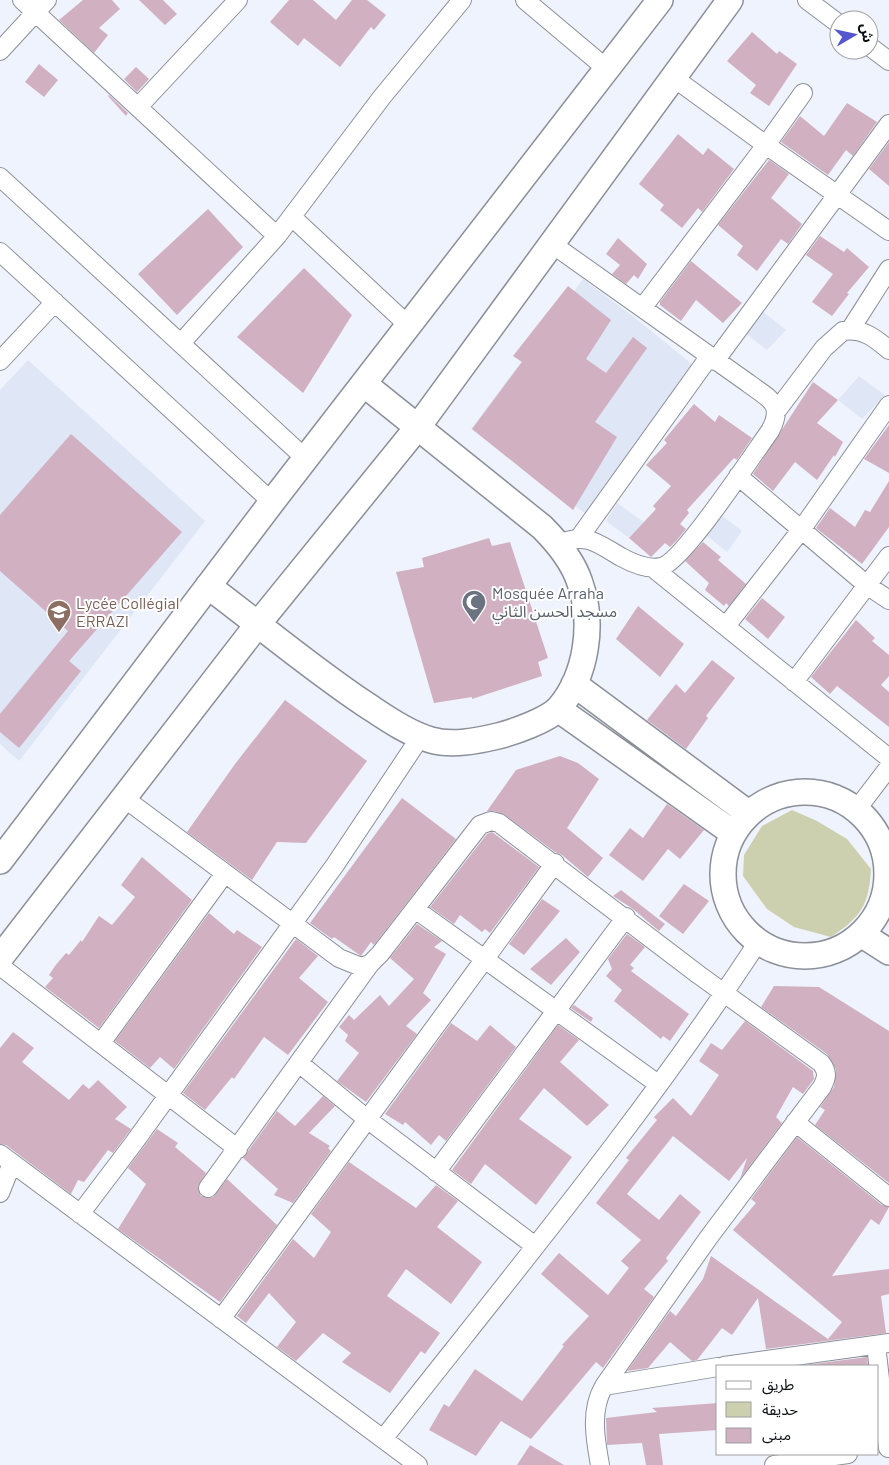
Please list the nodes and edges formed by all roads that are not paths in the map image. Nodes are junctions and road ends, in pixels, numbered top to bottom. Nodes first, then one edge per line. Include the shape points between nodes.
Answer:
1 (22, 0) edge
2 (238, 0) edge
3 (462, 0) edge
4 (526, 0) edge
5 (660, 0) edge
6 (730, 0) edge
7 (807, 0) edge
8 (41, 6) edge
9 (829, 16) edge
10 (0, 51) edge
11 (607, 69) junction
12 (674, 78) junction
13 (803, 93) dead end
14 (138, 108) junction
15 (889, 124) edge
16 (766, 145) junction
17 (0, 178) edge
18 (837, 193) junction
19 (292, 217) junction
20 (889, 231) edge
21 (277, 236) junction
22 (552, 244) junction
23 (0, 252) edge
24 (889, 269) edge
25 (55, 302) junction
26 (643, 308) junction
27 (409, 326) junction
28 (850, 330) junction
29 (181, 343) junction
30 (889, 350) edge
31 (712, 359) junction
32 (0, 361) edge
33 (364, 384) junction
34 (889, 405) edge
35 (778, 409) junction
36 (418, 428) junction
37 (306, 459) junction
38 (738, 476) junction
39 (272, 502) junction
40 (801, 530) junction
41 (568, 541) junction
42 (889, 556) edge
43 (653, 568) junction
44 (208, 586) junction
45 (868, 586) junction
46 (889, 600) edge
47 (258, 624) junction
48 (726, 626) junction
49 (794, 682) junction
50 (574, 684) junction
51 (558, 709) junction
52 (421, 736) junction
53 (889, 758) edge
54 (889, 767) edge
55 (124, 798) junction
56 (857, 810) junction
57 (748, 813) junction
58 (733, 833) junction
59 (0, 861) edge
60 (555, 863) junction
61 (225, 873) junction
62 (415, 909) junction
63 (885, 909) edge
64 (626, 917) junction
65 (293, 923) junction
66 (861, 934) junction
67 (758, 942) junction
68 (889, 952) edge
69 (0, 958) edge
70 (485, 959) junction
71 (370, 964) junction
72 (0, 966) edge
73 (725, 992) junction
74 (556, 1012) junction
75 (101, 1043) junction
76 (299, 1063) junction
77 (658, 1084) junction
78 (167, 1096) junction
79 (367, 1120) junction
80 (796, 1122) junction
81 (238, 1149) junction
82 (6, 1159) edge
83 (436, 1172) junction
84 (208, 1188) dead end
85 (0, 1193) edge
86 (889, 1197) edge
87 (80, 1214) junction
88 (535, 1246) junction
89 (221, 1319) junction
90 (882, 1344) edge
91 (731, 1365) edge
92 (716, 1367) edge
93 (604, 1386) junction
94 (383, 1439) junction
95 (889, 1448) edge
96 (841, 1455) edge
97 (418, 1465) edge
98 (600, 1465) edge
99 (774, 1465) edge

1 - 8 street
2 - 14 street
3 - 19 street via 382,97
4 - 11 street
5 - 11 street
6 - 12 street
7 - 9 street
8 - 10 street
8 - 14 street
11 - 27 street
12 - 16 street
12 - 22 street
13 - 16 street
14 - 21 street
15 - 18 street
16 - 18 street
16 - 26 street
17 - 29 street
18 - 20 street
18 - 31 street
19 - 21 street
19 - 27 street
21 - 29 street
22 - 26 street
22 - 36 street
23 - 25 street
24 - 28 street
25 - 32 street
25 - 39 street
26 - 31 street
27 - 33 street
28 - 30 street via 871,336
28 - 35 street via 843,331 829,343
29 - 37 street
31 - 35 street via 765,396
31 - 41 street
33 - 36 street
33 - 37 street
34 - 40 street
35 - 38 street via 770,431
36 - 41 street via 542,527
36 - 47 street
37 - 39 street
38 - 40 street
38 - 43 street via 686,546 669,564
39 - 44 street
40 - 45 street
40 - 48 street
41 - 43 street via 588,538 627,560
41 - 50 street via 586,610 588,637
42 - 45 street
43 - 48 street
44 - 47 street
44 - 59 street
45 - 46 street
45 - 49 street
47 - 52 street via 345,690
47 - 55 street
48 - 49 street
49 - 53 street
50 - 51 street
50 - 57 street
51 - 52 street via 520,730 480,740 455,742
51 - 58 street
52 - 65 street via 363,826
54 - 56 street
55 - 61 street
55 - 69 street
56 - 57 street via 836,797 790,792 767,800
56 - 63 street via 874,830 885,854
57 - 58 street
58 - 67 street via 724,856 722,880 728,904 740,925
60 - 62 street via 499,823 485,822 474,831
60 - 64 street
60 - 70 street
61 - 65 street
61 - 75 street
62 - 70 street
62 - 71 street
63 - 66 street
64 - 73 street
64 - 74 street
65 - 71 street via 352,965
65 - 78 street
66 - 67 street via 838,950 811,956 783,954
66 - 68 street
67 - 73 street
70 - 74 street
70 - 79 street
71 - 76 street
72 - 75 street
73 - 77 street
73 - 80 street via 826,1070 822,1087
74 - 77 street
74 - 83 street
75 - 78 street
76 - 79 street
76 - 81 street
77 - 88 street
78 - 81 street
78 - 87 street
79 - 83 street
79 - 89 street
80 - 86 street
80 - 93 street via 709,1237
81 - 84 street
82 - 85 street
82 - 87 street
83 - 88 street
87 - 89 street
88 - 94 street
89 - 94 street
90 - 91 street
90 - 95 street
92 - 93 street
93 - 98 street via 598,1396 594,1418
94 - 97 street
96 - 99 street

